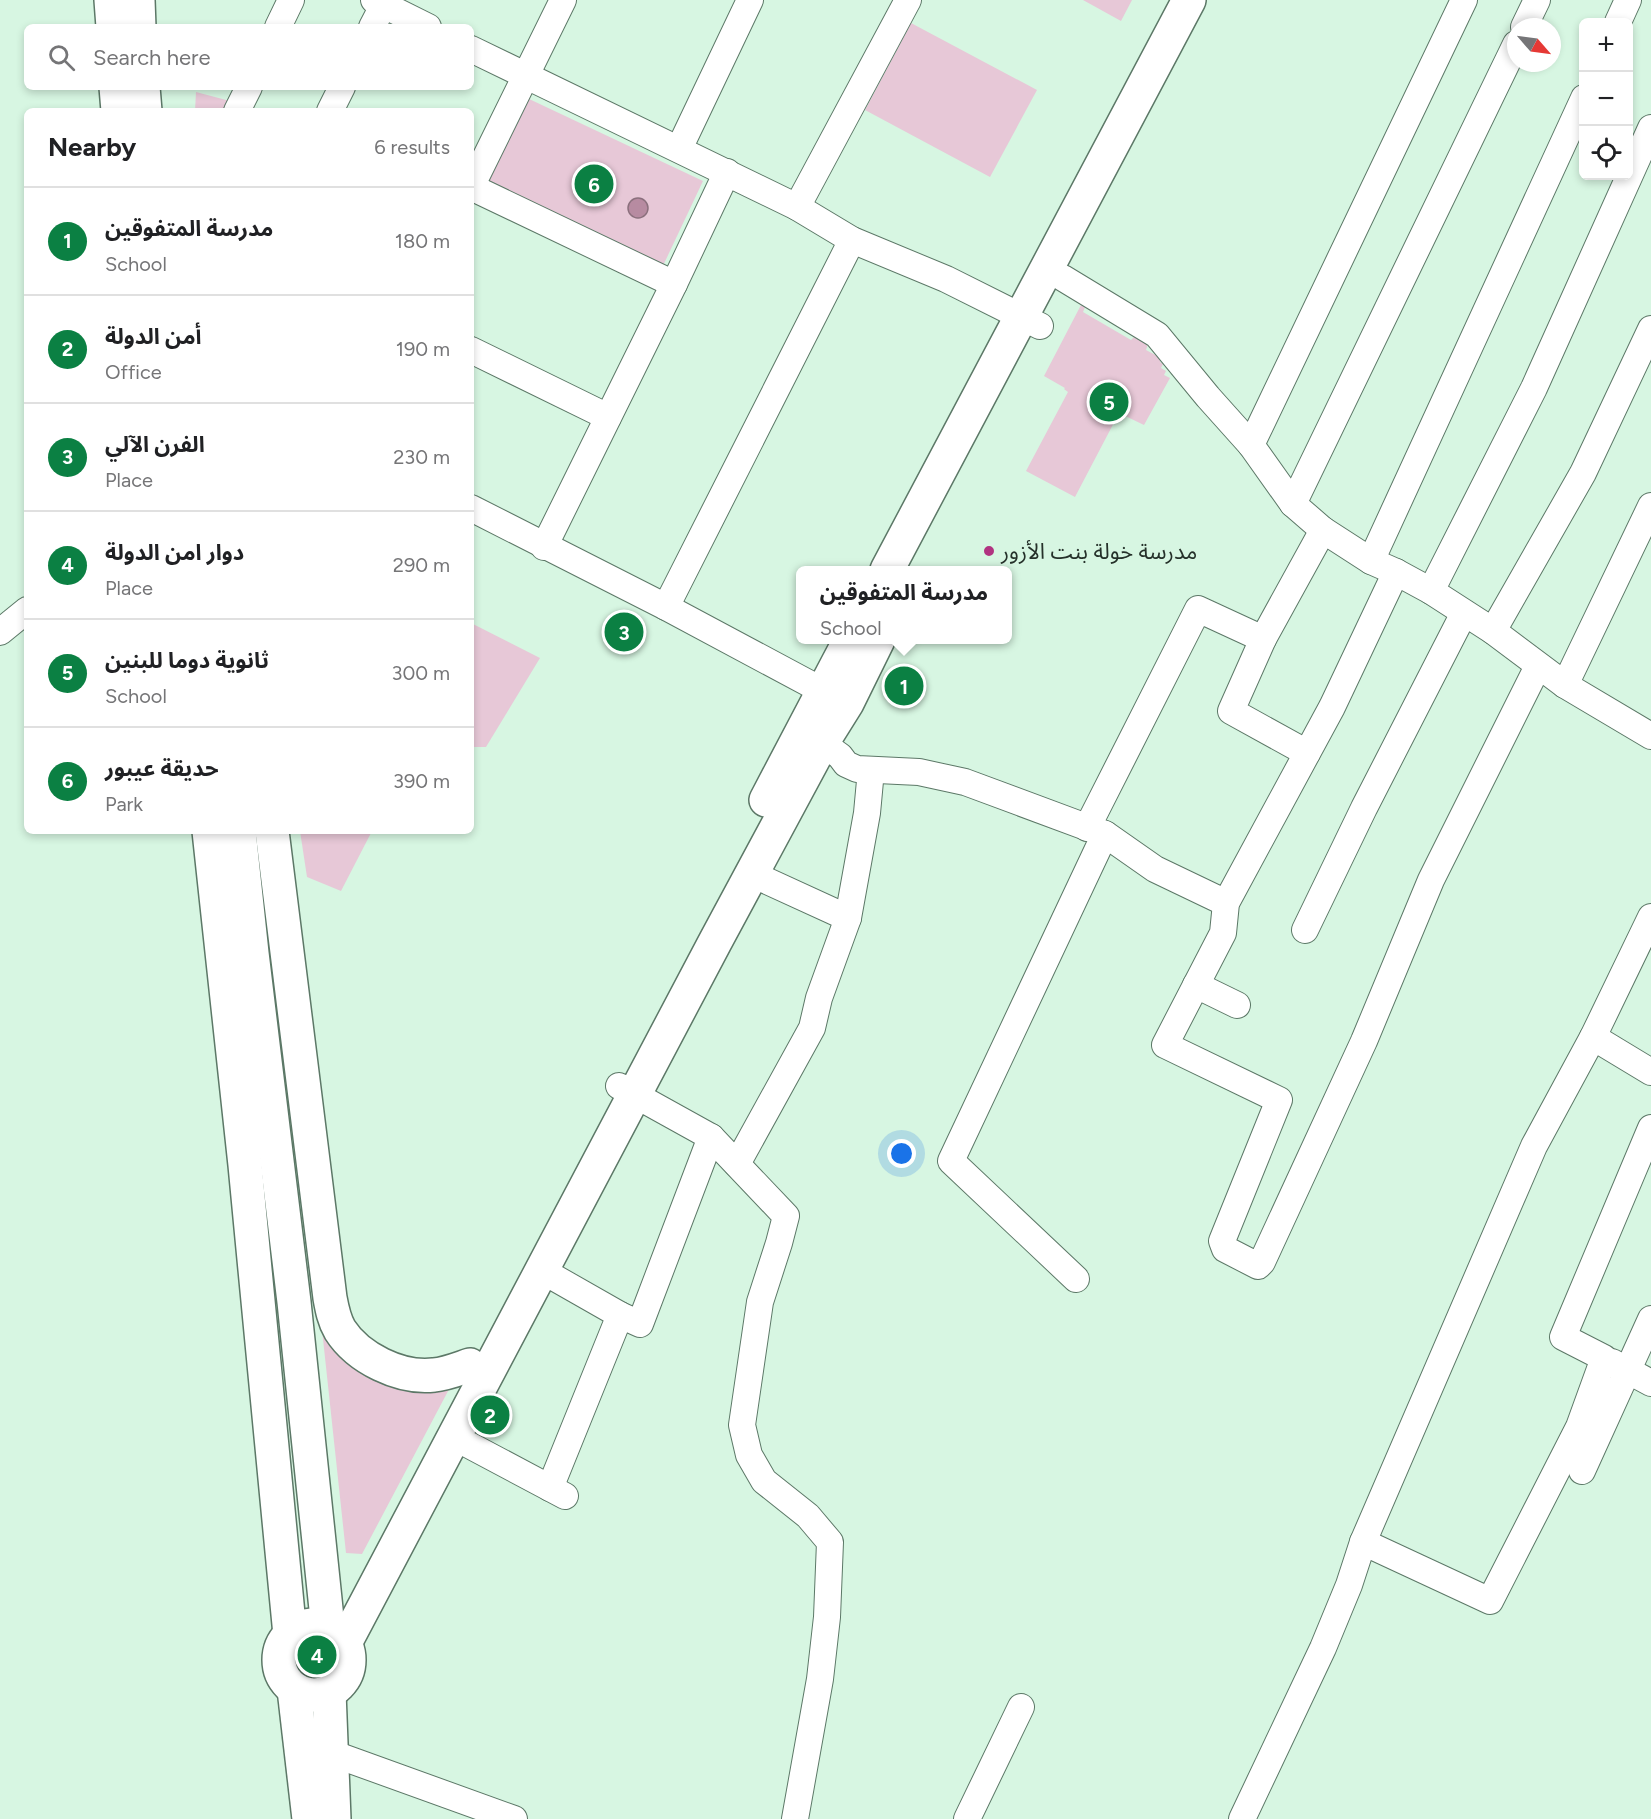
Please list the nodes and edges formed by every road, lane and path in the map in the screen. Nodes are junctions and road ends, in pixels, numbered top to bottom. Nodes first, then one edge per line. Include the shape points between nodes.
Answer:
1 (111, 0) edge
2 (138, 0) edge
3 (291, 0) edge
4 (563, 0) edge
5 (750, 0) edge
6 (908, 0) edge
7 (1189, 0) edge
8 (1212, 0) edge
9 (1464, 0) edge
10 (1537, 0) edge
11 (1628, 0) edge
12 (381, 1) edge
13 (1528, 18) edge
14 (1620, 18) edge
15 (113, 24) edge
16 (139, 24) edge
17 (279, 24) edge
18 (373, 24) edge
19 (423, 24) edge
20 (474, 50) edge
21 (1507, 63) edge
22 (525, 76) junction
23 (116, 90) edge
24 (143, 90) edge
25 (248, 90) edge
26 (340, 90) edge
27 (118, 108) edge
28 (145, 108) edge
29 (238, 108) edge
30 (332, 108) edge
31 (1579, 109) edge
32 (1651, 128) edge
33 (679, 149) junction
34 (727, 172) junction
35 (474, 181) edge
36 (474, 188) edge
37 (797, 207) junction
38 (852, 240) junction
39 (1063, 278) junction
40 (674, 284) junction
41 (1031, 321) junction
42 (1651, 329) edge
43 (474, 351) edge
44 (608, 417) junction
45 (1251, 445) junction
46 (1293, 504) junction
47 (1651, 507) edge
48 (474, 510) edge
49 (1323, 530) junction
50 (544, 546) junction
51 (1371, 561) junction
52 (888, 566) edge
53 (913, 566) edge
54 (1396, 572) junction
55 (1431, 591) junction
56 (666, 608) junction
57 (24, 612) edge
58 (1464, 613) junction
59 (1493, 631) junction
60 (0, 632) edge
61 (1263, 639) junction
62 (849, 644) edge
63 (874, 644) edge
64 (1538, 666) junction
65 (1566, 685) junction
66 (835, 697) junction
67 (1651, 736) edge
68 (822, 743) junction
69 (1307, 753) junction
70 (872, 770) junction
71 (1096, 831) junction
72 (210, 834) edge
73 (239, 834) edge
74 (272, 834) edge
75 (752, 874) junction
76 (1226, 903) junction
77 (1651, 917) edge
78 (848, 918) junction
79 (1305, 930) dead end
80 (286, 946) junction
81 (237, 956) junction
82 (1196, 985) junction
83 (1237, 1005) dead end
84 (1593, 1037) junction
85 (1651, 1072) edge
86 (626, 1090) junction
87 (1651, 1128) edge
88 (711, 1137) junction
89 (736, 1164) junction
90 (541, 1270) junction
91 (1076, 1279) dead end
92 (330, 1298) junction
93 (294, 1302) junction
94 (620, 1315) junction
95 (1651, 1319) edge
96 (1604, 1358) junction
97 (470, 1365) junction
98 (1628, 1370) junction
99 (1651, 1383) edge
100 (454, 1437) junction
101 (1582, 1472) dead end
102 (1363, 1542) junction
103 (335, 1634) junction
104 (290, 1635) junction
105 (294, 1689) junction
106 (329, 1692) junction
107 (1021, 1707) dead end
108 (331, 1753) junction
109 (309, 1819) edge
110 (334, 1819) edge
111 (514, 1819) edge
112 (795, 1819) edge
113 (967, 1819) edge
114 (1242, 1819) edge

1 - 15 main road
2 - 16 main road
3 - 17 street
4 - 22 street
5 - 33 street
6 - 37 street
7 - 41 main road
8 - 39 main road
9 - 45 street
10 - 13 street
11 - 14 street
12 - 18 street
12 - 19 street
20 - 22 street
21 - 46 street
22 - 33 street
22 - 35 street
23 - 27 main road
24 - 28 main road
25 - 29 street
26 - 30 street
31 - 51 street
32 - 55 street via 1534,388
33 - 34 street
34 - 37 street
34 - 40 street
36 - 40 street
37 - 38 street
38 - 41 street via 946,279
38 - 56 street
39 - 41 main road
39 - 45 street via 1157,335
40 - 44 street
41 - 52 main road
41 - 53 main road
42 - 59 street via 1583,473
43 - 44 street
44 - 50 street
45 - 46 street
46 - 49 street
47 - 65 street
48 - 50 street
49 - 51 street
49 - 61 street
50 - 56 street
51 - 54 street
54 - 55 street
54 - 69 street
55 - 58 street
56 - 66 street
57 - 60 street
58 - 59 street
58 - 79 street
59 - 64 street
61 - 69 street via 1231,711
61 - 71 street via 1198,609
62 - 66 main road
63 - 66 main road
64 - 65 street
64 - 82 street via 1431,880 1364,1041 1258,1266 1225,1249 1222,1241 1279,1101 1165,1045
65 - 67 street
66 - 68 main road
66 - 86 main road
68 - 70 street via 846,764
68 - 75 main road
69 - 76 street
70 - 71 street via 919,772 965,782
70 - 78 street
71 - 76 street via 1155,869
71 - 91 street via 951,1161
72 - 81 main road
73 - 81 main road
74 - 80 main road
75 - 78 street
75 - 86 main road
76 - 82 street via 1222,933
77 - 84 street
78 - 89 street via 812,1028
80 - 81 main road
80 - 92 main road
81 - 93 main road
81 - 104 main road via 247,1176
82 - 83 street
84 - 85 street
84 - 102 street via 1534,1146
86 - 88 street
86 - 90 main road
86 - 97 main road
87 - 96 street via 1563,1336
88 - 89 street
88 - 94 street via 640,1324
89 - 112 street via 786,1216 760,1302 742,1425 749,1455 764,1481 808,1516 830,1542 820,1679
90 - 94 street
90 - 100 main road
92 - 93 main road
92 - 97 main road via 339,1329 362,1353 379,1363 420,1375 441,1374
93 - 103 main road
94 - 100 street via 557,1492
95 - 98 street
96 - 98 street
96 - 102 street via 1579,1427 1490,1601
97 - 103 main road
98 - 99 street
98 - 101 street
100 - 103 main road
102 - 114 street via 1323,1648
103 - 104 main road via 320,1625 304,1627
103 - 106 main road via 348,1652 347,1671
104 - 105 main road via 283,1643 279,1663 286,1682
105 - 106 main road via 305,1694
105 - 109 main road
106 - 108 main road
107 - 113 street
108 - 110 main road
108 - 111 street

